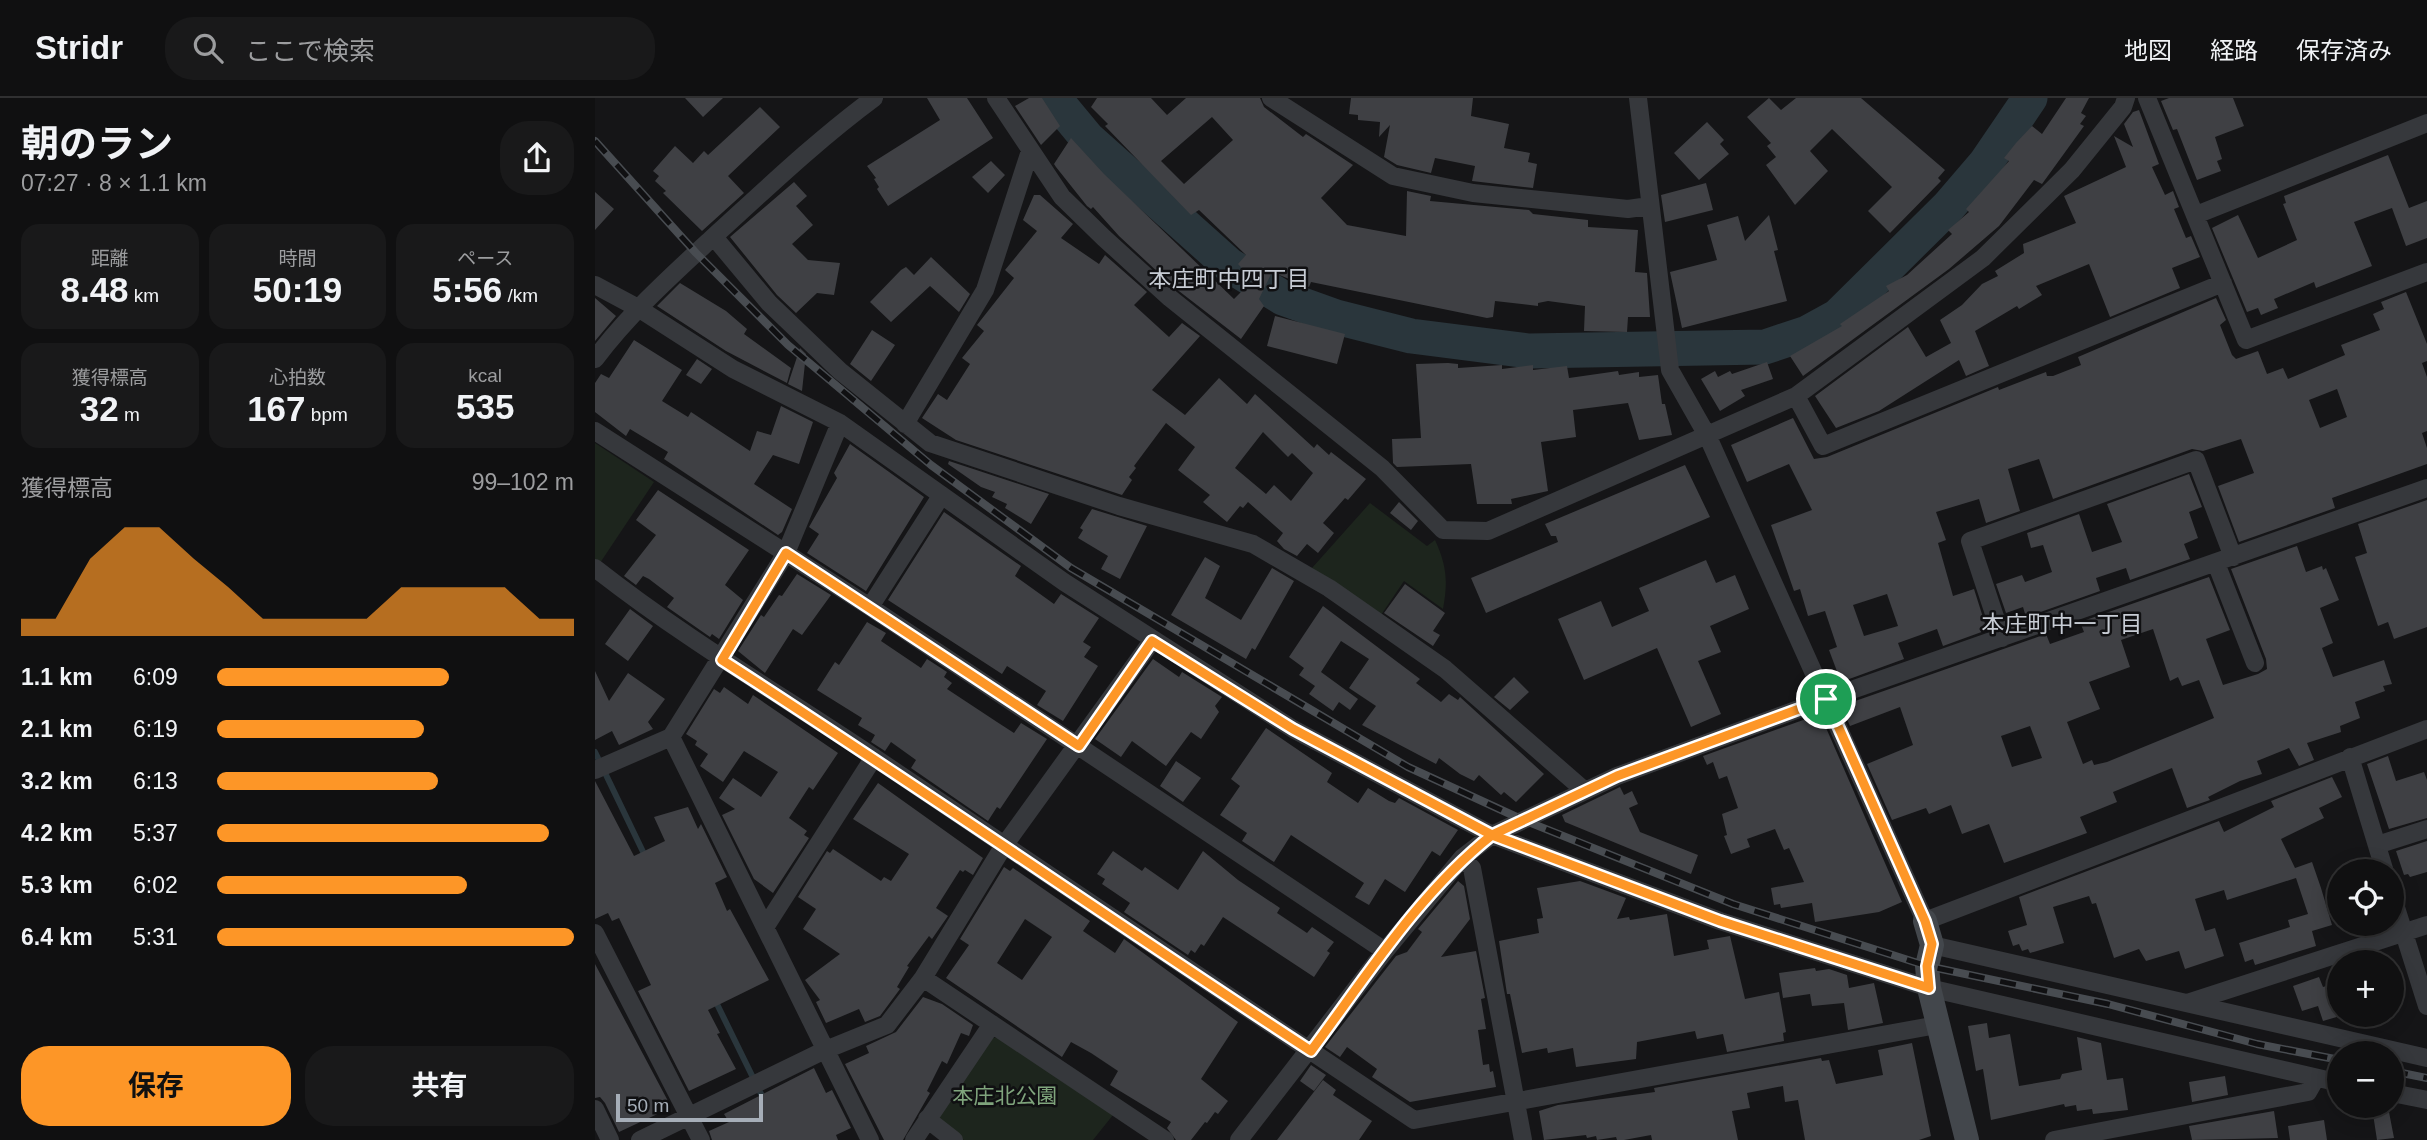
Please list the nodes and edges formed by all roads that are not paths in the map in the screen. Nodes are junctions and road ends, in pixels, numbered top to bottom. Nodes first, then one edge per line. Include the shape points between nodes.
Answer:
1 (874, 98) edge
2 (996, 98) edge
3 (1271, 98) edge
4 (1638, 98) edge
5 (2126, 98) edge
6 (2147, 98) edge
7 (2427, 123) edge
8 (1030, 151) junction
9 (1649, 206) junction
10 (2196, 215) junction
11 (714, 237) junction
12 (2427, 272) edge
13 (2223, 283) junction
14 (595, 285) edge
15 (638, 308) junction
16 (595, 359) edge
17 (1795, 396) junction
18 (840, 423) junction
19 (905, 424) junction
20 (595, 431) edge
21 (1708, 437) junction
22 (2427, 488) edge
23 (941, 496) junction
24 (786, 553) junction
25 (2225, 560) junction
26 (595, 568) edge
27 (870, 607) junction
28 (2002, 638) junction
29 (1152, 641) junction
30 (722, 660) junction
31 (2255, 663) dead end
32 (1826, 699) junction
33 (2427, 729) edge
34 (671, 737) junction
35 (1079, 746) junction
36 (874, 757) junction
37 (2350, 757) junction
38 (599, 768) edge
39 (1585, 791) junction
40 (2427, 829) edge
41 (1492, 835) junction
42 (2377, 845) junction
43 (1003, 847) junction
44 (1462, 858) junction
45 (2381, 859) edge
46 (2427, 925) edge
47 (767, 926) junction
48 (2404, 932) joint
49 (595, 933) edge
50 (1929, 933) junction
51 (2392, 936) edge
52 (1385, 951) junction
53 (923, 978) junction
54 (1929, 988) junction
55 (2186, 1004) junction
56 (2427, 1006) edge
57 (992, 1024) junction
58 (1937, 1025) junction
59 (823, 1051) junction
60 (1311, 1051) junction
61 (2427, 1058) edge
62 (2316, 1078) junction
63 (2327, 1080) edge
64 (2404, 1095) edge
65 (2427, 1100) edge
66 (1516, 1101) junction
67 (595, 1109) edge
68 (688, 1115) junction
69 (927, 1119) junction
70 (610, 1140) edge
71 (640, 1140) edge
72 (701, 1140) edge
73 (870, 1140) edge
74 (914, 1140) edge
75 (954, 1140) edge
76 (1165, 1140) edge
77 (1239, 1140) edge
78 (1523, 1140) edge
79 (1967, 1140) edge
80 (2054, 1140) edge

1 - 11 street via 823,136
2 - 8 street
3 - 9 street via 1393,176 1473,193 1628,209
4 - 9 street
5 - 17 street via 2072,170 1983,258
6 - 10 street
7 - 10 street
8 - 19 street via 985,290
8 - 21 street via 1062,197 1113,247 1382,468 1443,530 1488,531
9 - 21 street via 1669,370
10 - 13 street
11 - 15 street
11 - 19 street via 769,303 840,371
12 - 13 street via 2246,340
13 - 17 street via 1823,446
14 - 15 street
15 - 16 street
15 - 18 street via 733,369
17 - 21 street
18 - 23 street
18 - 24 street
19 - 39 street via 930,443 985,462 1253,544 1329,588 1445,669
20 - 24 street
21 - 32 street
22 - 25 street
23 - 27 street
23 - 29 street
24 - 27 street
24 - 30 street
25 - 28 street
25 - 28 street via 2196,460 2184,464 1971,541
25 - 31 street
26 - 30 street
27 - 35 street
28 - 32 street
29 - 35 street
29 - 41 street via 1293,729
30 - 34 street
30 - 36 street
32 - 39 street
32 - 50 street
33 - 37 street
34 - 38 street
34 - 47 street
35 - 43 street
35 - 52 street
36 - 43 street
36 - 47 street
37 - 42 street
37 - 50 street
39 - 41 street
40 - 42 street
41 - 44 street
41 - 54 street via 1720,921
42 - 45 street
43 - 53 street
43 - 60 street
44 - 52 street
44 - 66 street via 1472,868
46 - 48 street
47 - 59 street
48 - 56 street
49 - 68 street
50 - 54 street
50 - 55 street
51 - 55 street
52 - 60 street
53 - 57 street
53 - 59 street via 887,1025
54 - 58 street
54 - 62 street
55 - 61 street
57 - 69 street
57 - 76 street
58 - 66 street
58 - 79 street
59 - 68 street
59 - 73 street
60 - 66 street via 1415,1120
60 - 77 street
62 - 63 street
62 - 80 street via 2308,1092
64 - 65 street
66 - 78 street
67 - 70 street
68 - 71 street
68 - 72 street
69 - 74 street
69 - 75 street

